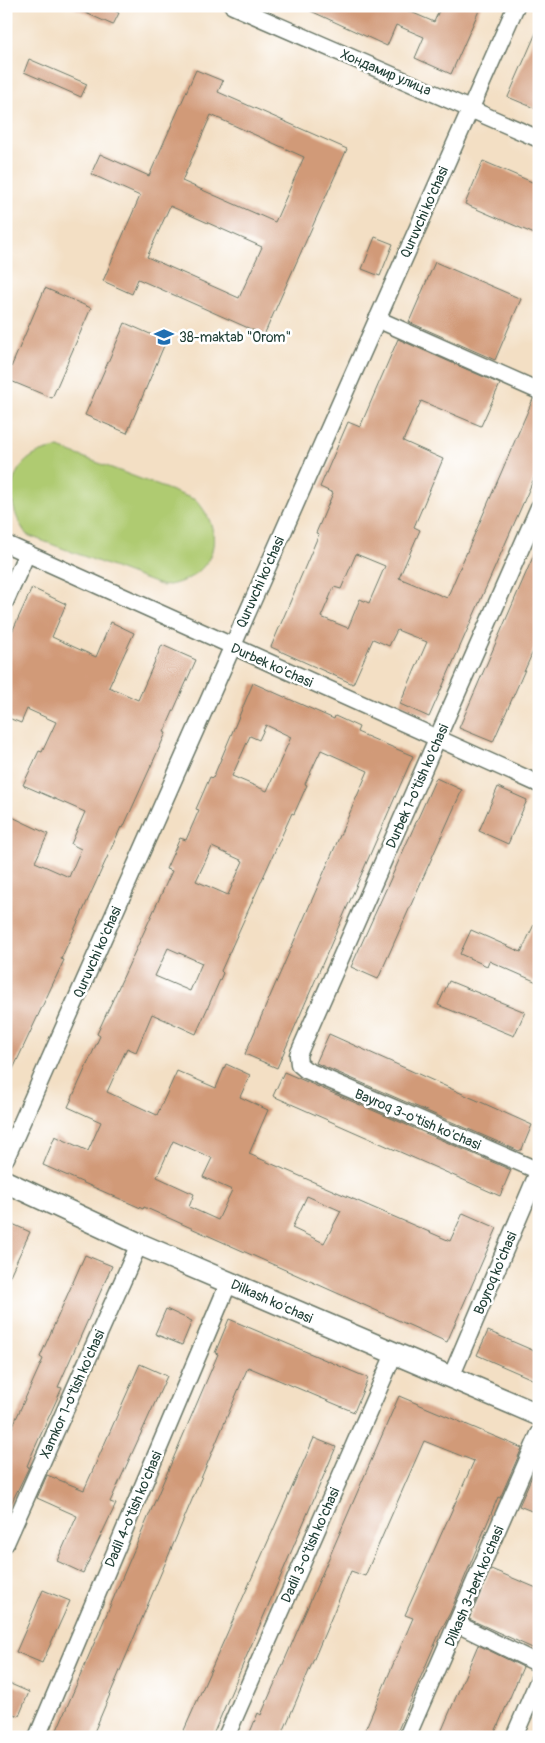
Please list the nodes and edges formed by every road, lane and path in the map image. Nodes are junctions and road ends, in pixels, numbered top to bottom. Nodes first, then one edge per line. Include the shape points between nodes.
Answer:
1 (233, 6) edge
2 (516, 6) edge
3 (470, 108) junction
4 (539, 139) edge
5 (377, 319) junction
6 (539, 391) edge
7 (539, 508) edge
8 (6, 544) edge
9 (27, 553) junction
10 (6, 600) edge
11 (231, 647) junction
12 (438, 739) junction
13 (539, 784) edge
14 (299, 1064) joint
15 (6, 1158) edge
16 (539, 1170) edge
17 (6, 1182) edge
18 (138, 1244) junction
19 (229, 1282) junction
20 (394, 1354) junction
21 (451, 1377) junction
22 (539, 1415) edge
23 (539, 1434) edge
24 (6, 1543) edge
25 (458, 1624) junction
26 (539, 1664) edge
27 (539, 1680) edge
28 (37, 1737) edge
29 (226, 1737) edge
30 (407, 1737) edge
31 (514, 1737) edge

1 - 3 street, Хондамир улица
2 - 3 street, Quruvchi ko'chasi
3 - 4 street, Хондамир улица
3 - 5 street, Quruvchi ko'chasi
5 - 6 street
5 - 11 street, Quruvchi ko'chasi
7 - 12 street, Durbek 1-o'tish ko'chasi
8 - 9 street, Durbek ko'chasi
9 - 10 street
9 - 11 street, Durbek ko'chasi
11 - 12 street, Durbek ko'chasi
11 - 15 street, Quruvchi ko'chasi
12 - 13 street, Durbek ko'chasi
12 - 14 street, Durbek 1-o'tish ko'chasi via 298,1055
14 - 16 street, Bayroq 3-o'tish ko'chasi via 315,1074
16 - 21 street, Boyroq ko'chasi
17 - 18 street, Dilkash ko'chasi
18 - 19 street, Dilkash ko'chasi
18 - 24 street, Xamkor 1-o'tish ko'chasi
19 - 20 street, Dilkash ko'chasi
19 - 28 street, Dadil 4-o'tish ko'chasi
20 - 21 street, Dilkash ko'chasi
20 - 29 street, Dadil 3-o'tish ko'chasi
21 - 22 street, Dilkash ko'chasi
23 - 25 street, Dilkash 3-berk ko'chasi
25 - 26 street
25 - 30 street, Dilkash 3-berk ko'chasi
27 - 31 street

